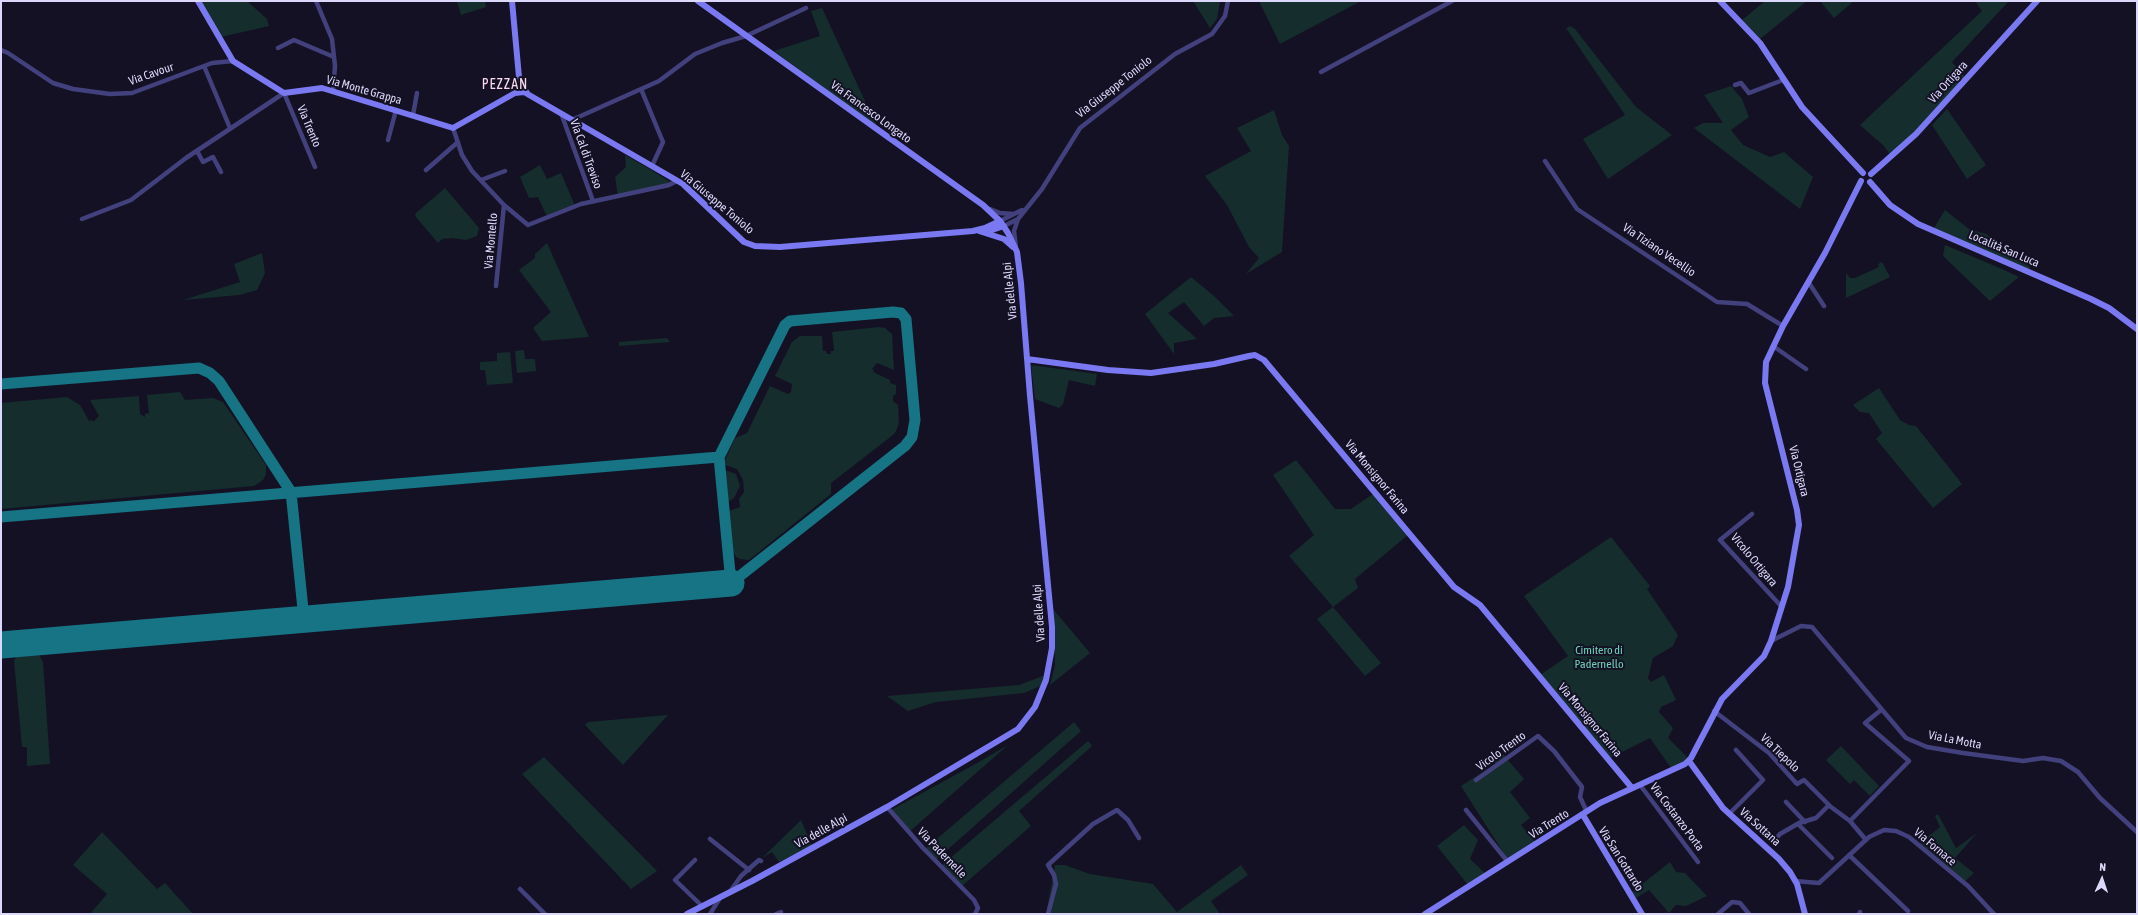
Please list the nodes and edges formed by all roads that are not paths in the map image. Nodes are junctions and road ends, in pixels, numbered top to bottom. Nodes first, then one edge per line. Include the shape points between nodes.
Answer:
1 (198, 1) edge
2 (316, 1) edge
3 (512, 1) edge
4 (698, 1) edge
5 (1228, 1) edge
6 (1452, 1) edge
7 (1720, 1) edge
8 (2037, 1) edge
9 (806, 8) dead end
10 (746, 36) junction
11 (278, 48) dead end
12 (1, 50) edge
13 (334, 57) junction
14 (233, 62) junction
15 (204, 66) junction
16 (1321, 72) dead end
17 (1783, 80) junction
18 (1735, 85) dead end
19 (519, 87) junction
20 (641, 89) junction
21 (332, 91) junction
22 (284, 92) junction
23 (417, 93) dead end
24 (396, 110) junction
25 (561, 113) junction
26 (413, 116) junction
27 (574, 119) junction
28 (230, 128) junction
29 (453, 128) junction
30 (388, 140) dead end
31 (458, 142) junction
32 (197, 151) junction
33 (1545, 161) dead end
34 (652, 166) junction
35 (315, 167) dead end
36 (426, 170) dead end
37 (505, 171) dead end
38 (220, 172) dead end
39 (1863, 173) junction
40 (1871, 174) junction
41 (481, 180) junction
42 (1861, 180) junction
43 (677, 181) junction
44 (1870, 182) junction
45 (593, 201) junction
46 (504, 205) junction
47 (983, 205) junction
48 (1026, 208) junction
49 (992, 213) junction
50 (1013, 214) junction
51 (1018, 218) junction
52 (82, 219) dead end
53 (1002, 224) junction
54 (991, 225) junction
55 (973, 231) junction
56 (982, 232) junction
57 (1017, 252) junction
58 (1809, 283) junction
59 (496, 286) dead end
60 (1824, 306) dead end
61 (1783, 326) junction
62 (2137, 329) edge
63 (1773, 346) junction
64 (1027, 359) junction
65 (1806, 369) dead end
66 (1752, 514) dead end
67 (1781, 606) junction
68 (1771, 641) junction
69 (1881, 710) junction
70 (1714, 711) junction
71 (1736, 750) dead end
72 (1689, 761) junction
73 (1476, 780) dead end
74 (1640, 785) junction
75 (1632, 788) junction
76 (1786, 802) dead end
77 (1829, 805) junction
78 (887, 807) junction
79 (1466, 810) dead end
80 (1585, 814) junction
81 (1729, 814) junction
82 (1850, 821) junction
83 (1804, 822) junction
84 (1798, 824) junction
85 (2137, 832) edge
86 (1139, 838) dead end
87 (710, 839) dead end
88 (1775, 840) dead end
89 (1866, 840) junction
90 (1849, 855) junction
91 (1832, 858) dead end
92 (695, 860) dead end
93 (761, 861) dead end
94 (1508, 862) junction
95 (1698, 862) dead end
96 (749, 870) junction
97 (1795, 881) junction
98 (520, 889) dead end
99 (729, 892) junction
100 (720, 898) junction
101 (702, 906) junction
102 (1908, 911) dead end
103 (545, 914) edge
104 (687, 914) edge
105 (710, 914) edge
106 (975, 914) edge
107 (1048, 914) edge
108 (1425, 914) edge
109 (1642, 914) edge
110 (1718, 914) edge
111 (1749, 914) edge
112 (1805, 914) edge
113 (1994, 914) edge

1 - 14 street
2 - 13 street via 332,39
3 - 19 street
4 - 10 street, Via Francesco Longato
5 - 48 street, Via Giuseppe Toniolo via 1225,16 1212,34 1175,54 1080,128 1042,189
6 - 16 street
7 - 17 street via 1756,38
8 - 40 street, Via Ortigara via 1916,134
9 - 10 street
10 - 20 street via 695,54 659,81
10 - 47 street, Via Francesco Longato
11 - 13 street via 294,40
12 - 15 street, Via Cavour via 8,52 53,83 103,94 132,93
13 - 21 street
14 - 15 street, Via Cavour via 218,62
14 - 22 street
15 - 28 street
17 - 18 street via 1749,93 1741,83
17 - 39 street via 1802,107
19 - 25 street, Via Giuseppe Toniolo
19 - 29 street via 511,95
20 - 27 street
20 - 34 street via 663,142
21 - 22 street, Via Monte Grappa via 309,89
21 - 24 street, Via Monte Grappa
22 - 28 street, Via Monte Grappa
22 - 35 street, Via Trento
23 - 26 street
24 - 26 street, Via Monte Grappa
24 - 30 street
25 - 27 street, Via Giuseppe Toniolo
25 - 45 street, Via Cal di Treviso
26 - 29 street, Via Monte Grappa
27 - 34 street, Via Giuseppe Toniolo
28 - 32 street, Via Monte Grappa
29 - 31 street, Via Montello
31 - 36 street
31 - 41 street, Via Montello via 462,155
32 - 38 street via 203,162 213,157
32 - 52 street, Via Monte Grappa via 131,200
33 - 61 street, Via Tiziano Vecellio via 1577,209 1717,302 1747,304
34 - 43 street, Via Giuseppe Toniolo
37 - 41 street
39 - 40 street
39 - 42 street via 1860,176
40 - 44 street
41 - 46 street, Via Montello
42 - 44 street
42 - 58 street, Via Ortigara
43 - 45 street, Via Cal di Treviso via 669,185
43 - 55 street, Via Giuseppe Toniolo via 744,242 755,246 780,247
44 - 62 street, Località San Luca via 1890,205 1918,224 2109,308
45 - 46 street, Via Cal di Treviso via 528,225
46 - 59 street, Via Montello
47 - 49 street, Via Francesco Longato
47 - 50 street via 996,212
48 - 50 street, Via Giuseppe Toniolo
48 - 51 street, Via Giuseppe Toniolo
49 - 53 street, Via Francesco Longato
49 - 54 street
50 - 53 street, Via Giuseppe Toniolo
51 - 53 street, Via Giuseppe Toniolo
51 - 57 street, Via Giuseppe Toniolo via 1014,231
53 - 54 street, Via Giuseppe Toniolo
53 - 56 street via 989,232
53 - 57 street, Via Francesco Longato
54 - 55 street, Via Giuseppe Toniolo
55 - 56 street, Via Giuseppe Toniolo
56 - 57 street, Via Giuseppe Toniolo via 1004,239
57 - 64 street, Via delle Alpi
58 - 60 street
58 - 61 street, Via Ortigara
61 - 63 street, Via Ortigara
63 - 65 street
63 - 67 street, Via Ortigara via 1766,362 1765,383 1799,525 1791,576
64 - 75 street, Via Monsignor Farina via 1146,373 1214,364 1255,355 1264,360 1454,587 1480,605
64 - 78 street, Via delle Alpi via 1052,627 1052,648 1046,680 1036,707 1018,729
66 - 67 street, Vicolo Ortigara via 1720,540
67 - 68 street, Via Ortigara
68 - 69 street, Via La Motta via 1800,626 1812,627
68 - 70 street, Via Ortigara via 1764,656 1726,694
69 - 82 street via 1865,723 1908,761
69 - 85 street, Via La Motta via 1906,738 1927,747 2023,761 2043,758 2061,761 2078,772 2100,798
70 - 72 street, Via Ortigara
70 - 77 street, Via Tiepolo via 1769,752 1797,784 1804,780
71 - 81 street via 1763,780
72 - 74 street, Via Trento
72 - 81 street, Via Sottana
73 - 80 street, Vicolo Trento via 1538,736 1554,751 1582,787 1580,797
74 - 75 street, Via Trento
74 - 95 street, Via Costanzo Porta
75 - 80 street, Via Trento via 1606,800
76 - 83 street
77 - 82 street, Via Tiepolo
77 - 83 street via 1816,818
78 - 99 street, Via delle Alpi
78 - 106 street, Via Padernelle via 974,900 978,908
79 - 94 street
80 - 94 street, Via Trento
80 - 109 street, Via San Gottardo
81 - 97 street, Via Sottana via 1779,859
82 - 89 street, Via Tiepolo
83 - 84 street
84 - 88 street via 1780,834
84 - 91 street
86 - 107 street via 1128,820 1117,810 1094,824 1048,865 1056,884
87 - 96 street
89 - 90 street, Via Fornace
89 - 113 street, Via Fornace via 1884,830 1901,832 1968,886
90 - 97 street, Via Fornace via 1819,883
90 - 102 street
92 - 101 street via 675,880
93 - 96 street
94 - 108 street, Via Trento
96 - 99 street via 735,882
97 - 112 street, Via Sottana
98 - 103 street
99 - 100 street, Via delle Alpi
100 - 101 street, Via delle Alpi
100 - 105 street
101 - 104 street, Via delle Alpi
110 - 111 street via 1732,902 1740,903

